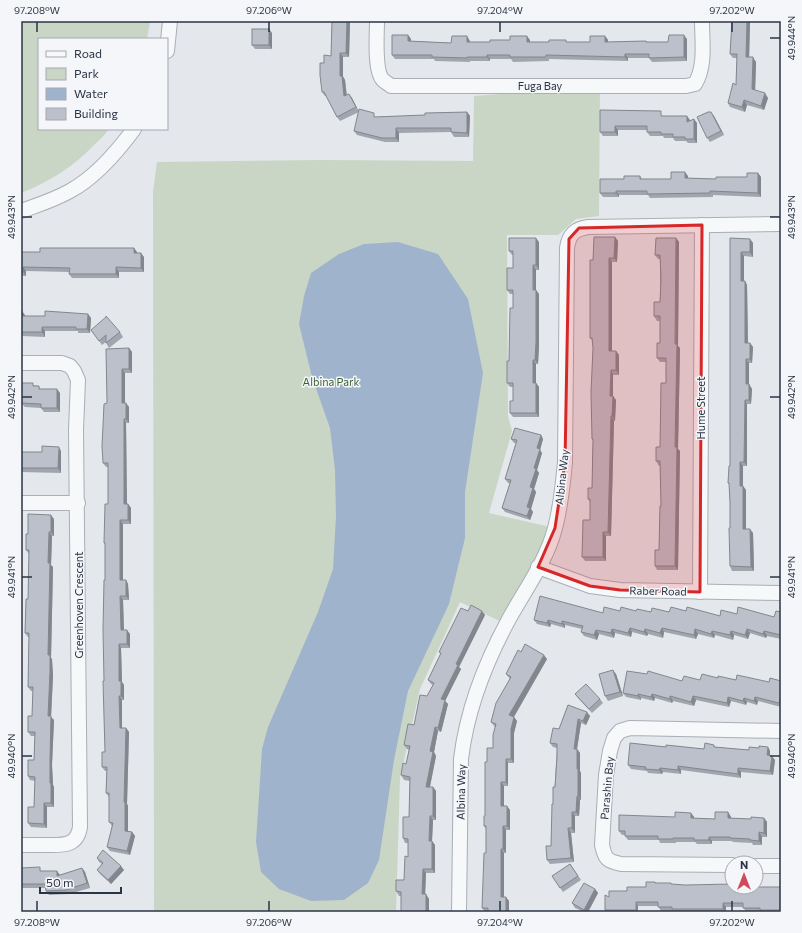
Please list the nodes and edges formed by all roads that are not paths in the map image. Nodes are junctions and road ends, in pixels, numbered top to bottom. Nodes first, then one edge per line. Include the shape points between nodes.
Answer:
1 (170, 21) edge
2 (377, 21) edge
3 (702, 21) edge
4 (168, 41) edge
5 (133, 130) edge
6 (21, 211) edge
7 (781, 224) edge
8 (702, 225) junction
9 (21, 363) edge
10 (21, 503) edge
11 (78, 503) junction
12 (538, 567) junction
13 (700, 592) junction
14 (781, 593) edge
15 (781, 731) edge
16 (21, 845) edge
17 (724, 865) edge
18 (764, 866) edge
19 (781, 866) edge
20 (459, 912) edge

1 - 4 street
2 - 3 street, Fuga Bay via 379,73 391,86 686,86 695,84 699,76
5 - 6 street via 94,174 71,191
7 - 8 street, Albina Way
8 - 12 street, Albina Way via 588,227 579,228 569,239 565,462 562,494 555,528
8 - 13 street, Hume Street
9 - 11 street, Greenhoven Crescent via 62,363 70,366 78,380
10 - 11 street
11 - 16 street, Greenhoven Crescent via 79,834 65,845
12 - 13 street, Raber Road via 590,586 620,590
12 - 20 street, Albina Way via 489,658 464,734 461,759
13 - 14 street, Raber Road
15 - 17 street, Parashin Bay via 630,728 620,731 614,738 606,775 602,845 604,855 610,861 621,864
18 - 19 street

